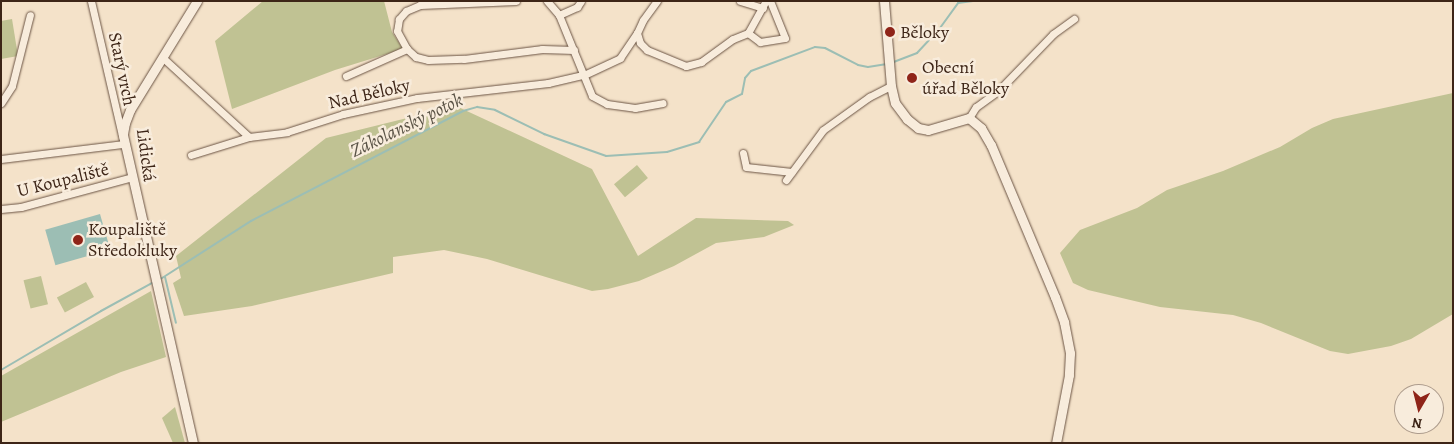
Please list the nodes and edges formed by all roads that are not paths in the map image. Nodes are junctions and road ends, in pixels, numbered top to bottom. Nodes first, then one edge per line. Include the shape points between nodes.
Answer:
1 (91, 1) edge
2 (197, 1) edge
3 (516, 1) edge
4 (547, 1) edge
5 (581, 1) edge
6 (657, 1) edge
7 (740, 1) edge
8 (770, 1) edge
9 (884, 1) edge
10 (764, 5) edge
11 (30, 15) dead end
12 (560, 15) junction
13 (1074, 19) dead end
14 (637, 33) junction
15 (748, 33) junction
16 (408, 49) junction
17 (574, 50) junction
18 (162, 57) junction
19 (584, 75) junction
20 (346, 76) dead end
21 (891, 86) junction
22 (663, 102) dead end
23 (1, 103) edge
24 (969, 118) junction
25 (249, 137) junction
26 (124, 144) junction
27 (743, 153) dead end
28 (191, 156) dead end
29 (1, 159) edge
30 (792, 172) junction
31 (132, 178) junction
32 (786, 180) dead end
33 (1, 209) edge
34 (193, 443) edge
35 (1056, 443) edge

1 - 26 street, Starý vrch
2 - 18 street, Lidická
3 - 16 street, Nad Běloky via 420,5 406,11 399,19 397,31
4 - 12 street
5 - 12 street via 577,8
6 - 14 street, Nad Běloky
7 - 10 street
8 - 15 street via 785,38 760,42
9 - 21 street
10 - 15 street
11 - 23 street via 12,86
12 - 17 street
13 - 24 street via 1053,34 998,90 976,107
14 - 15 street via 647,50 686,66 701,62 733,39
14 - 19 street, Nad Běloky via 620,58
16 - 17 street, Nad Běloky via 416,57 428,60 542,49
16 - 20 street, Nad Běloky
17 - 19 street
18 - 25 street
18 - 26 street, Lidická via 127,117 123,128
19 - 22 street via 592,96 607,104 635,108
19 - 25 street, Nad Běloky via 548,84 417,98 343,114 288,132
21 - 24 street via 898,108 918,128 928,130
21 - 30 street via 869,97 823,130
24 - 35 street via 981,128 991,145 1064,322 1070,353
25 - 28 street, Nad Běloky
26 - 29 street
26 - 31 street, Lidická
27 - 30 street via 746,167
30 - 32 street
31 - 33 street, U Koupaliště via 21,207
31 - 34 street, Lidická

